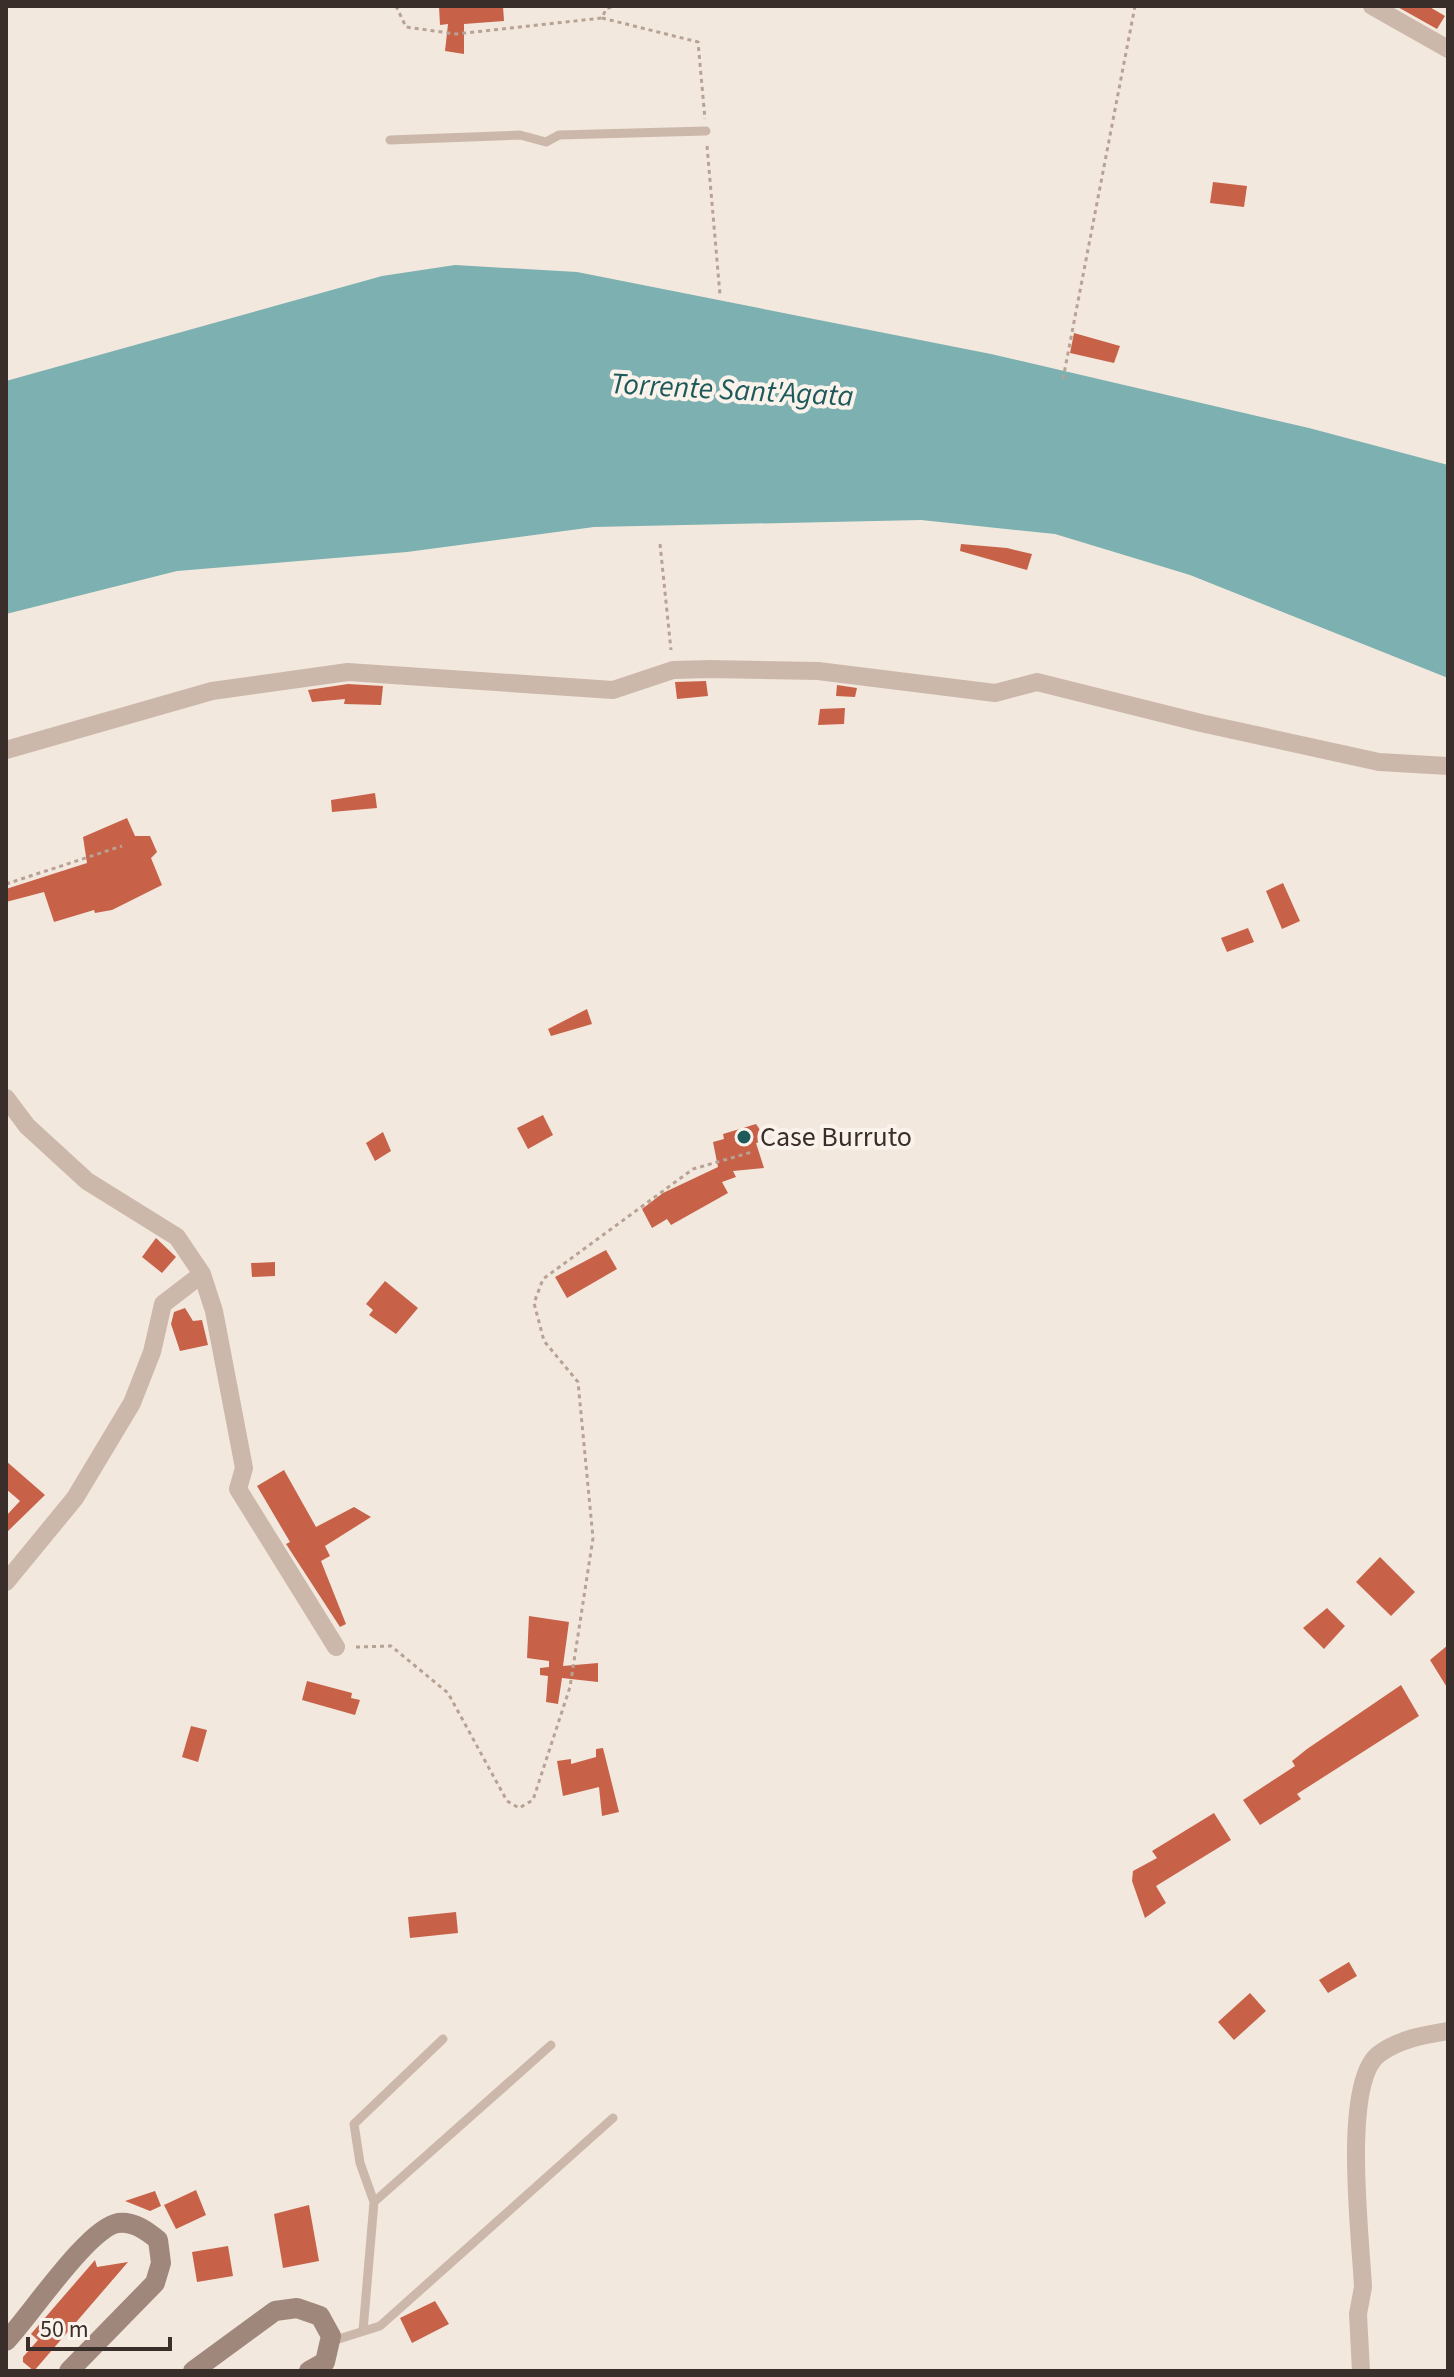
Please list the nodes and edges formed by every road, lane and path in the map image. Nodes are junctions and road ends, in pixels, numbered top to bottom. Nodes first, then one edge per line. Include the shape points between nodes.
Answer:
1 (396, 6) edge
2 (613, 6) edge
3 (1135, 6) edge
4 (1372, 6) edge
5 (1448, 49) edge
6 (706, 131) dead end
7 (390, 140) dead end
8 (1063, 379) dead end
9 (660, 544) dead end
10 (673, 670) junction
11 (6, 750) edge
12 (1448, 766) edge
13 (122, 846) dead end
14 (6, 884) edge
15 (6, 1098) edge
16 (752, 1152) dead end
17 (202, 1274) junction
18 (6, 1582) edge
19 (336, 1647) joint
20 (1448, 2031) edge
21 (443, 2039) dead end
22 (551, 2045) dead end
23 (613, 2118) dead end
24 (374, 2202) junction
25 (363, 2331) junction
26 (6, 2341) edge
27 (329, 2342) junction
28 (69, 2371) edge
29 (193, 2371) edge
30 (309, 2371) edge
31 (1361, 2371) edge

1 - 2 path via 406,27 456,34 602,18
3 - 8 path
4 - 5 street
6 - 7 lane via 559,135 546,142 520,135
9 - 10 path
10 - 11 street via 613,690 348,672 212,691
10 - 12 street via 818,671 995,693 1037,682 1379,762
13 - 14 path
15 - 17 street via 27,1126 87,1181 177,1237
16 - 19 path via 693,1169 543,1279 534,1303 544,1341 578,1382 593,1538 570,1687 533,1800 519,1808 507,1801 448,1693 391,1646
17 - 18 street via 163,1304 132,1403 75,1498
17 - 19 street via 244,1468 238,1489
20 - 31 street via 1409,2039 1377,2055 1362,2078 1355,2116
21 - 24 lane via 354,2124
22 - 24 lane
23 - 25 lane via 380,2326
24 - 25 lane
25 - 27 lane
26 - 28 street via 96,2234 118,2223 140,2226 158,2240 161,2263 155,2283
27 - 29 street via 320,2316 297,2308 275,2311
27 - 30 street via 325,2362

